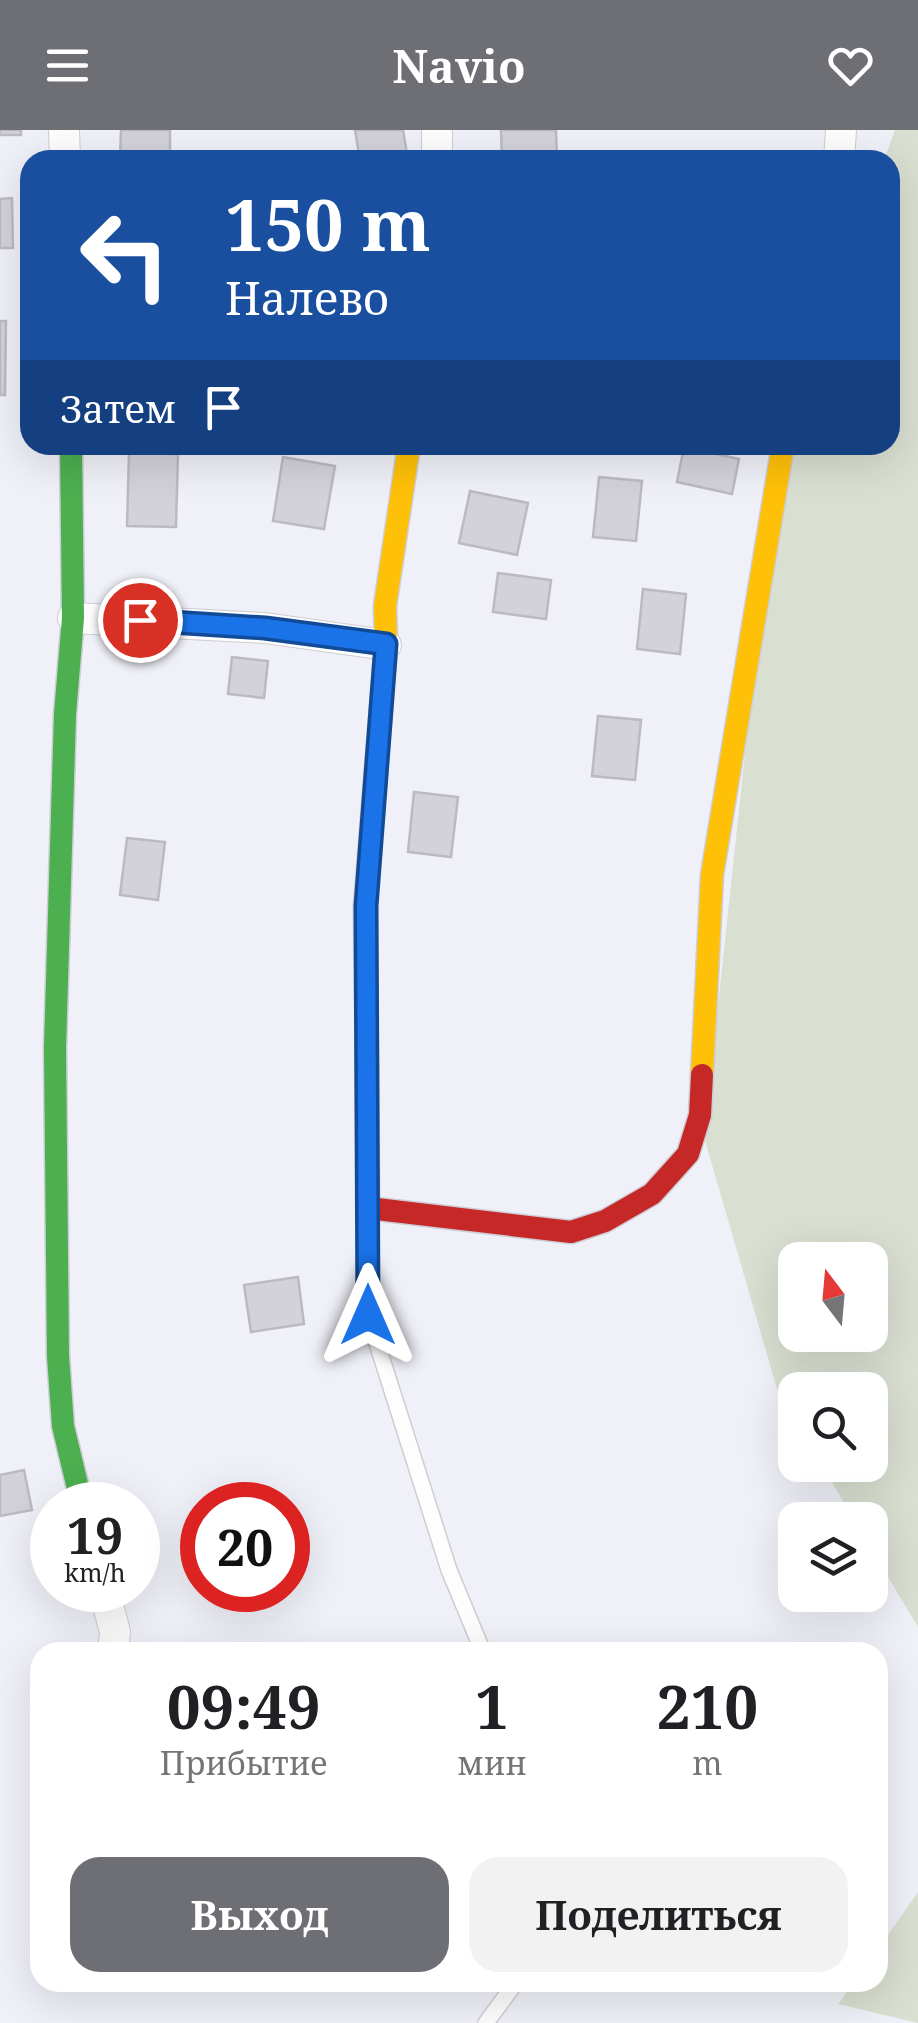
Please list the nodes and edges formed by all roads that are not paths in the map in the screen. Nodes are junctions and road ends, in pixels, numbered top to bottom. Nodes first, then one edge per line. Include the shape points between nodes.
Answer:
1 (71, 455) edge
2 (408, 455) edge
3 (781, 455) edge
4 (73, 618) junction
5 (386, 644) junction
6 (368, 1208) junction
7 (76, 1482) edge
8 (110, 1612) edge
9 (114, 1642) edge
10 (478, 1642) edge
11 (509, 1992) edge
12 (486, 2023) edge

1 - 4 street
2 - 5 street via 385,606
3 - 6 street via 715,848 700,1115 689,1153 633,1208 571,1232
4 - 5 street via 265,628
4 - 7 street via 55,1048 58,1356 63,1426
5 - 6 street via 366,906
6 - 10 lane via 368,1315 448,1570
8 - 9 street
11 - 12 lane

